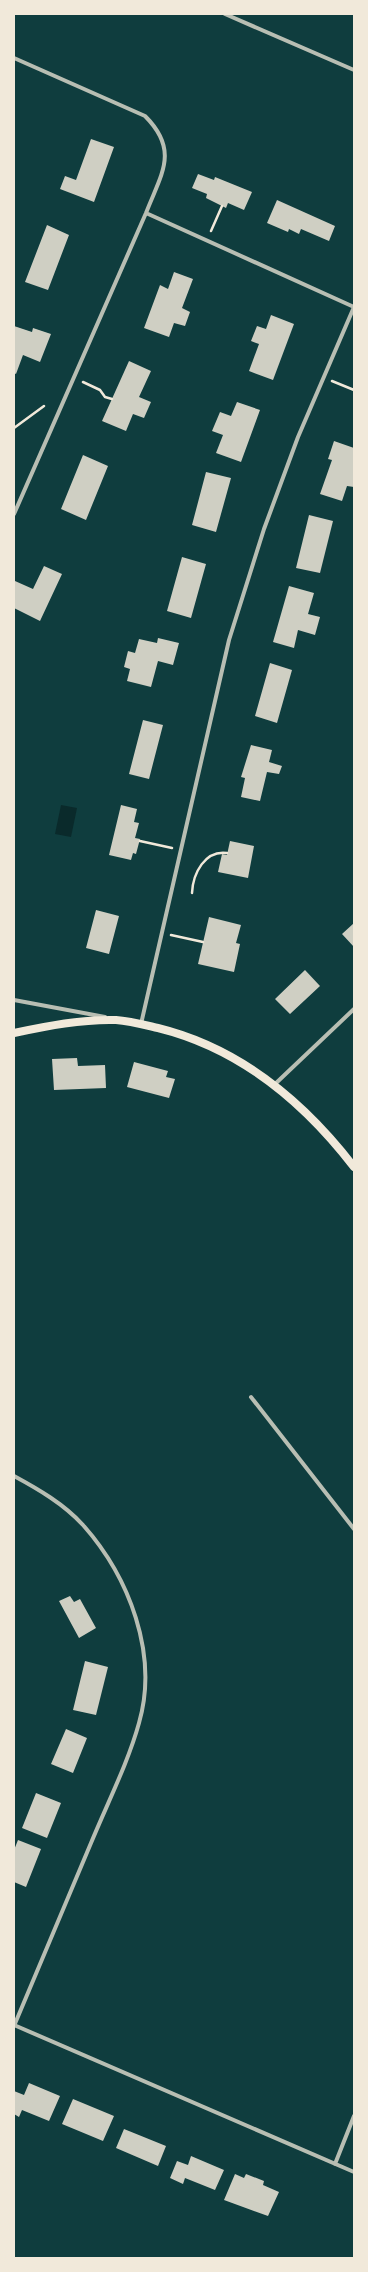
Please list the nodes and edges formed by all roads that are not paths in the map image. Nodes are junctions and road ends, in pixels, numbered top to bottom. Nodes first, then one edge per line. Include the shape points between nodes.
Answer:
1 (225, 14) edge
2 (14, 58) edge
3 (354, 70) edge
4 (146, 213) junction
5 (354, 307) edge
6 (14, 514) edge
7 (14, 1000) edge
8 (354, 1009) edge
9 (117, 1020) junction
10 (141, 1024) junction
11 (14, 1032) edge
12 (274, 1085) junction
13 (354, 1167) edge
14 (251, 1397) dead end
15 (14, 1476) edge
16 (354, 1529) edge
17 (14, 2025) edge
18 (354, 2116) edge
19 (335, 2164) junction
20 (354, 2172) edge

1 - 3 street
2 - 4 street via 145,116 154,124 166,150 165,164
4 - 5 street
4 - 6 street
5 - 10 street via 322,377 264,529 229,640
7 - 9 street
8 - 12 street
9 - 10 main road
9 - 11 main road via 43,1026
10 - 12 main road via 183,1035 213,1047 242,1062
12 - 13 main road via 306,1112
14 - 16 street
15 - 17 street via 58,1503 82,1524 102,1550 117,1573 132,1605 140,1634 144,1665 144,1695 139,1723
17 - 19 street
18 - 19 street
19 - 20 street

